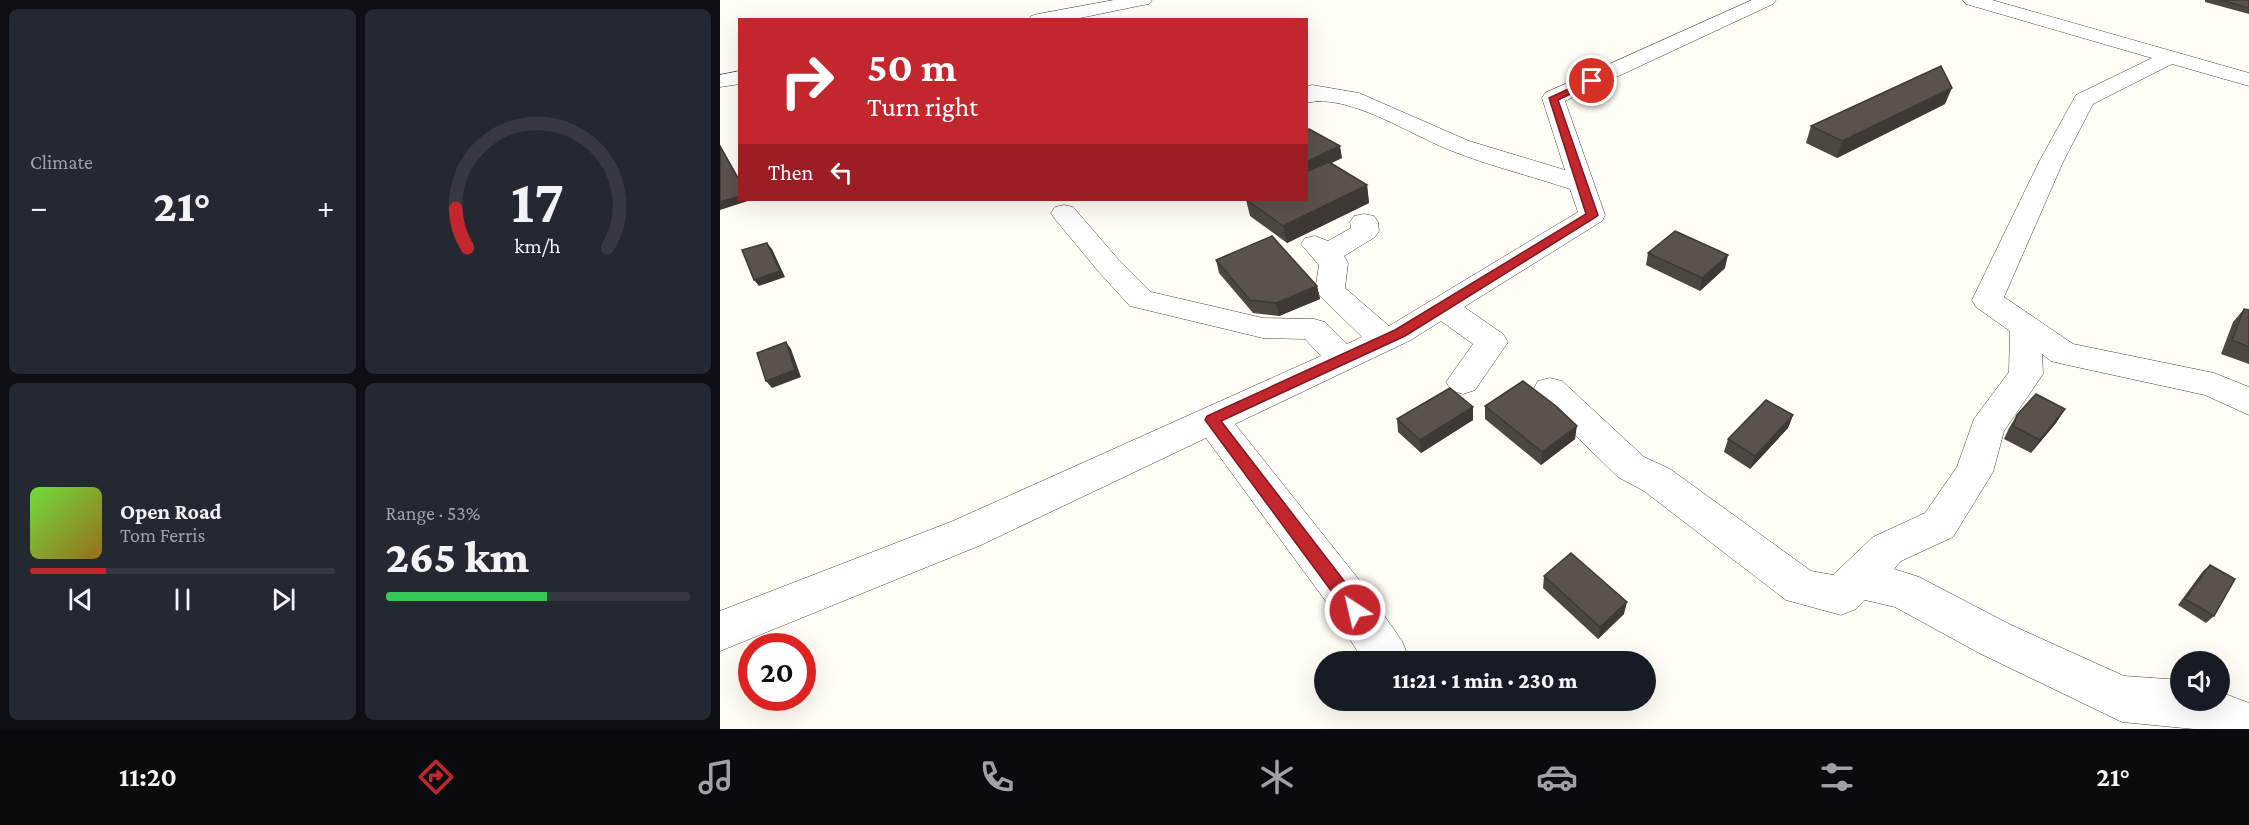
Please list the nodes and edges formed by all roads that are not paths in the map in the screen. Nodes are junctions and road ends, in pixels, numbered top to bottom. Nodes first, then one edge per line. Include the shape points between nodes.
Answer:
1 (1143, 0) edge
2 (1767, 0) edge
3 (1972, 0) edge
4 (1048, 18) edge
5 (2171, 57) junction
6 (738, 77) edge
7 (2249, 80) edge
8 (720, 81) edge
9 (1308, 95) edge
10 (1582, 184) junction
11 (1064, 213) dead end
12 (1364, 222) dead end
13 (1442, 307) junction
14 (2026, 328) junction
15 (1385, 340) junction
16 (1342, 359) junction
17 (1463, 382) dead end
18 (1550, 390) dead end
19 (2249, 402) edge
20 (1212, 420) junction
21 (1858, 580) junction
22 (720, 631) edge
23 (1383, 651) edge
24 (2249, 727) edge

1 - 4 street
2 - 10 street via 1553,98
3 - 5 street
5 - 7 street
5 - 14 street via 2084,99 2050,162 1987,300
6 - 8 street
9 - 10 street via 1351,98 1460,146
10 - 13 street via 1592,215
11 - 16 street via 1142,299 1263,328 1314,328
12 - 15 street via 1365,231 1320,249 1334,263 1330,291
13 - 15 street
13 - 17 street via 1492,342
14 - 19 street via 2063,353 2214,386
14 - 21 street via 2026,374 1987,428 1974,472 1939,525 1887,549
15 - 16 street
16 - 20 street
18 - 21 street via 1631,467 1657,480 1801,587 1841,596
20 - 22 street via 967,533
20 - 23 street via 1345,594
21 - 24 street via 1904,590 1995,639 2122,699 2188,704

